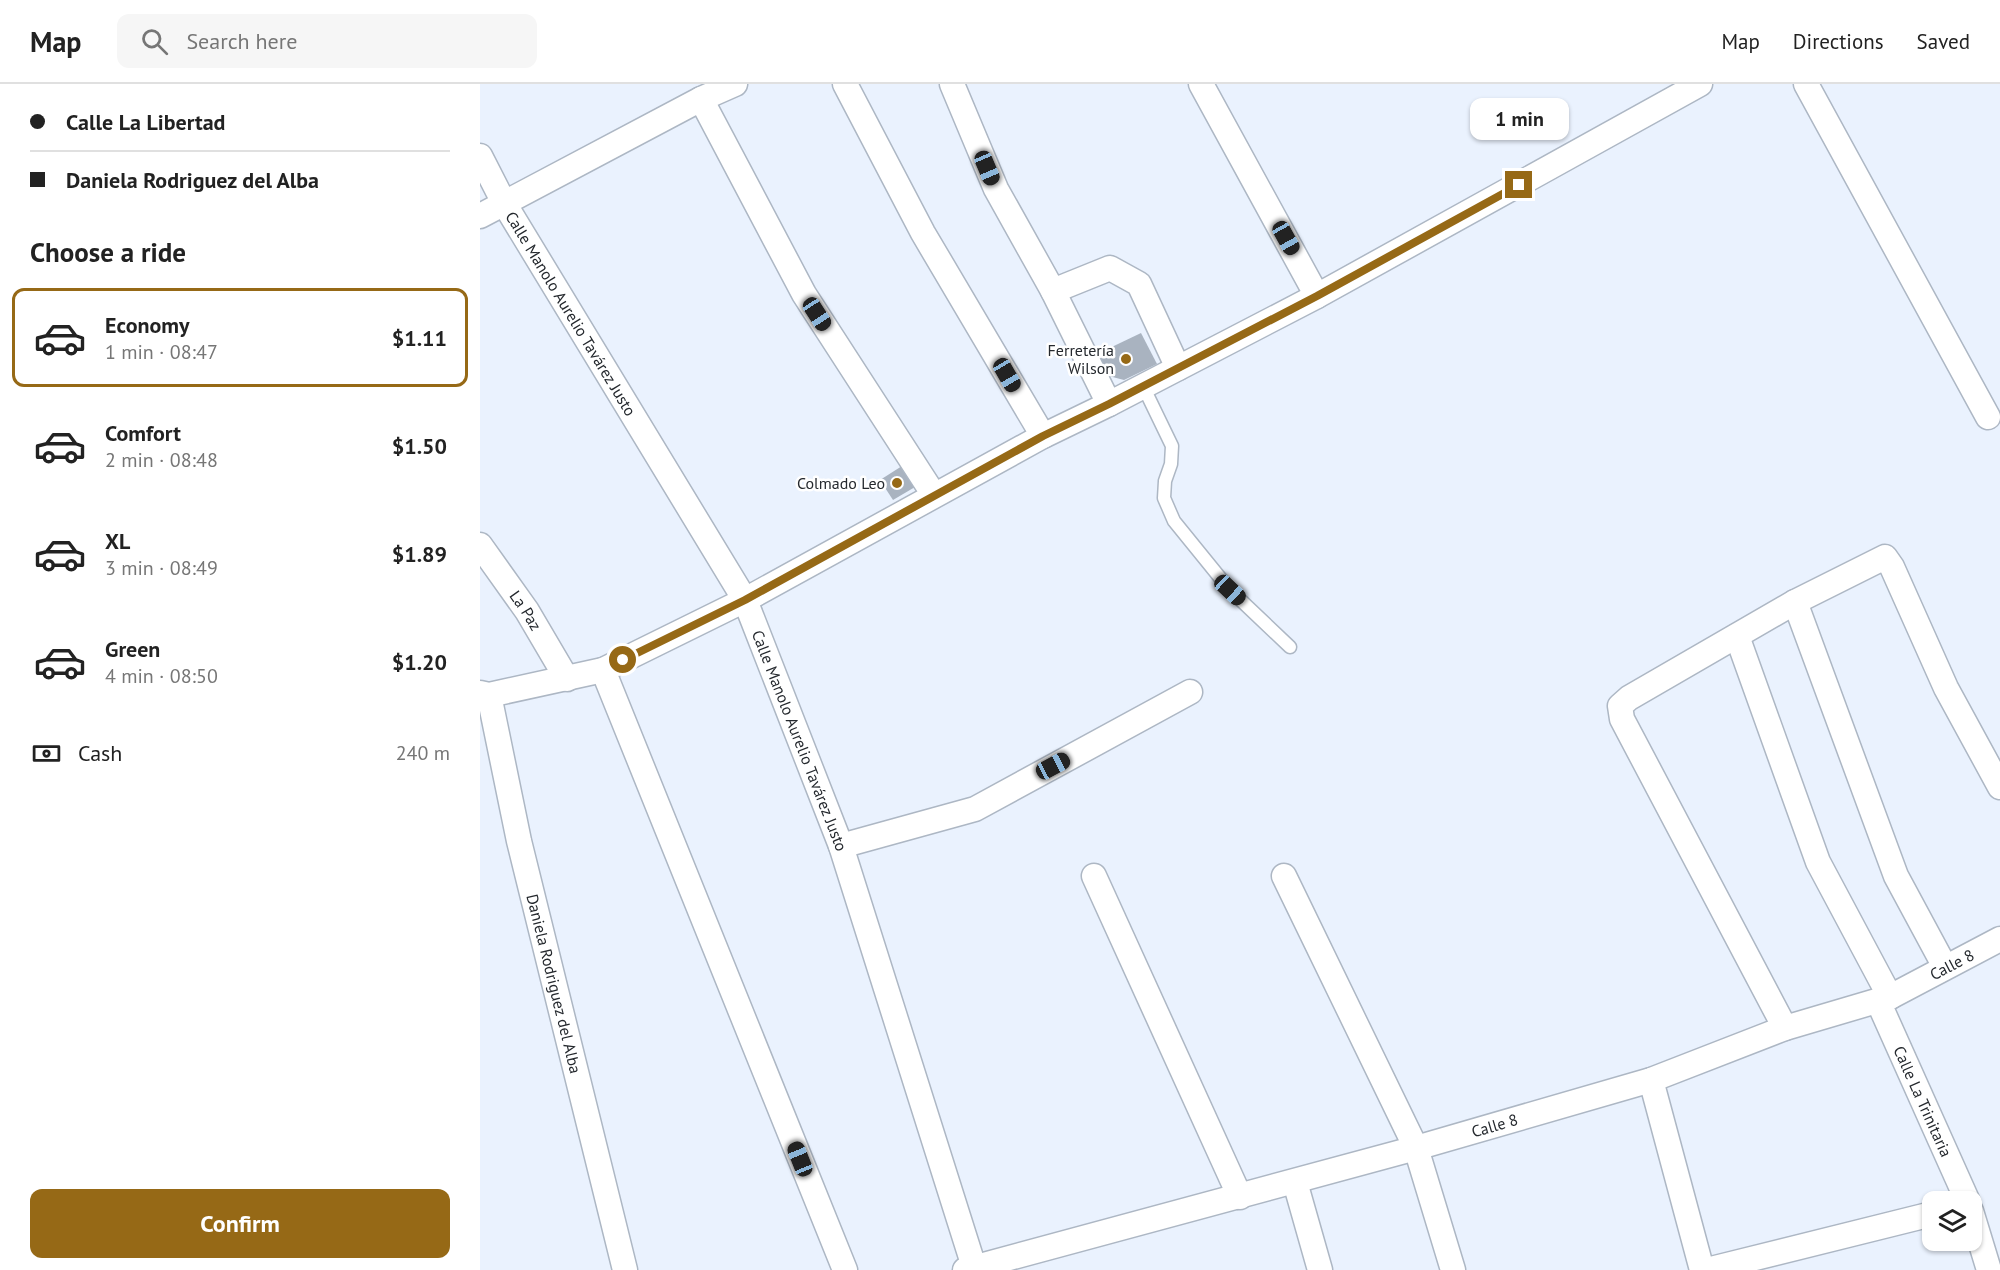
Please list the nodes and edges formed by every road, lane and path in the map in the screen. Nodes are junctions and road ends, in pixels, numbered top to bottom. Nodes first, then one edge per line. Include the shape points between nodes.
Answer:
1 (735, 84) edge
2 (845, 84) edge
3 (952, 84) edge
4 (1201, 84) edge
5 (1700, 84) edge
6 (1806, 84) edge
7 (701, 99) junction
8 (480, 156) edge
9 (504, 203) junction
10 (480, 216) edge
11 (1053, 291) junction
12 (1317, 296) junction
13 (1178, 368) junction
14 (1143, 386) junction
15 (1109, 404) junction
16 (1988, 417) dead end
17 (1043, 436) junction
18 (934, 495) junction
19 (480, 545) edge
20 (745, 600) junction
21 (1795, 602) junction
22 (1737, 636) junction
23 (1290, 647) dead end
24 (603, 670) junction
25 (567, 679) junction
26 (1190, 692) dead end
27 (485, 694) edge
28 (2000, 787) edge
29 (841, 846) junction
30 (1094, 876) dead end
31 (1284, 876) dead end
32 (2000, 939) edge
33 (1945, 967) junction
34 (1884, 999) junction
35 (1785, 1028) junction
36 (1651, 1080) junction
37 (1416, 1148) junction
38 (1295, 1182) junction
39 (1963, 1191) edge
40 (1240, 1197) junction
41 (1922, 1216) edge
42 (1982, 1247) edge
43 (971, 1269) edge
44 (625, 1270) edge
45 (845, 1270) edge
46 (1320, 1270) edge
47 (1453, 1270) edge
48 (1702, 1270) edge
49 (1707, 1270) edge
50 (1989, 1270) edge

1 - 7 street
2 - 17 street via 923,233
3 - 11 street via 996,189
4 - 12 street
5 - 12 street
6 - 16 street
7 - 9 street
7 - 18 street via 804,294
8 - 9 street, Calle Manolo Aurelio Tavárez Justo
9 - 10 street
9 - 20 street, Calle Manolo Aurelio Tavárez Justo
11 - 13 street via 1110,268 1138,284
11 - 15 street
12 - 13 street
13 - 14 street
14 - 15 street
14 - 23 lane via 1172,446 1164,498 1174,521 1230,590
15 - 17 street
17 - 18 street
18 - 20 street
19 - 25 street, La Paz via 527,611
20 - 24 street
20 - 29 street, Calle Manolo Aurelio Tavárez Justo
21 - 22 street
21 - 28 street via 1885,556 1946,688
21 - 33 street via 1896,876
22 - 34 street, Calle La Trinitaria via 1818,862
22 - 35 street via 1620,706 1622,719
24 - 25 street
24 - 45 street
25 - 27 street
26 - 29 street via 975,809
27 - 44 street, Daniela Rodriguez del Alba
29 - 43 street, Calle Manolo Aurelio Tavárez Justo
30 - 40 street
31 - 37 street
32 - 33 street, Calle 8
33 - 34 street, Calle 8
34 - 35 street, Calle 8
34 - 39 street, Calle La Trinitaria
35 - 36 street, Calle 8
36 - 37 street, Calle 8
36 - 48 street
37 - 38 street, Calle 8
37 - 47 street
38 - 40 street, Calle 8
38 - 46 street
40 - 43 street, Calle 8
41 - 49 street
42 - 50 street

